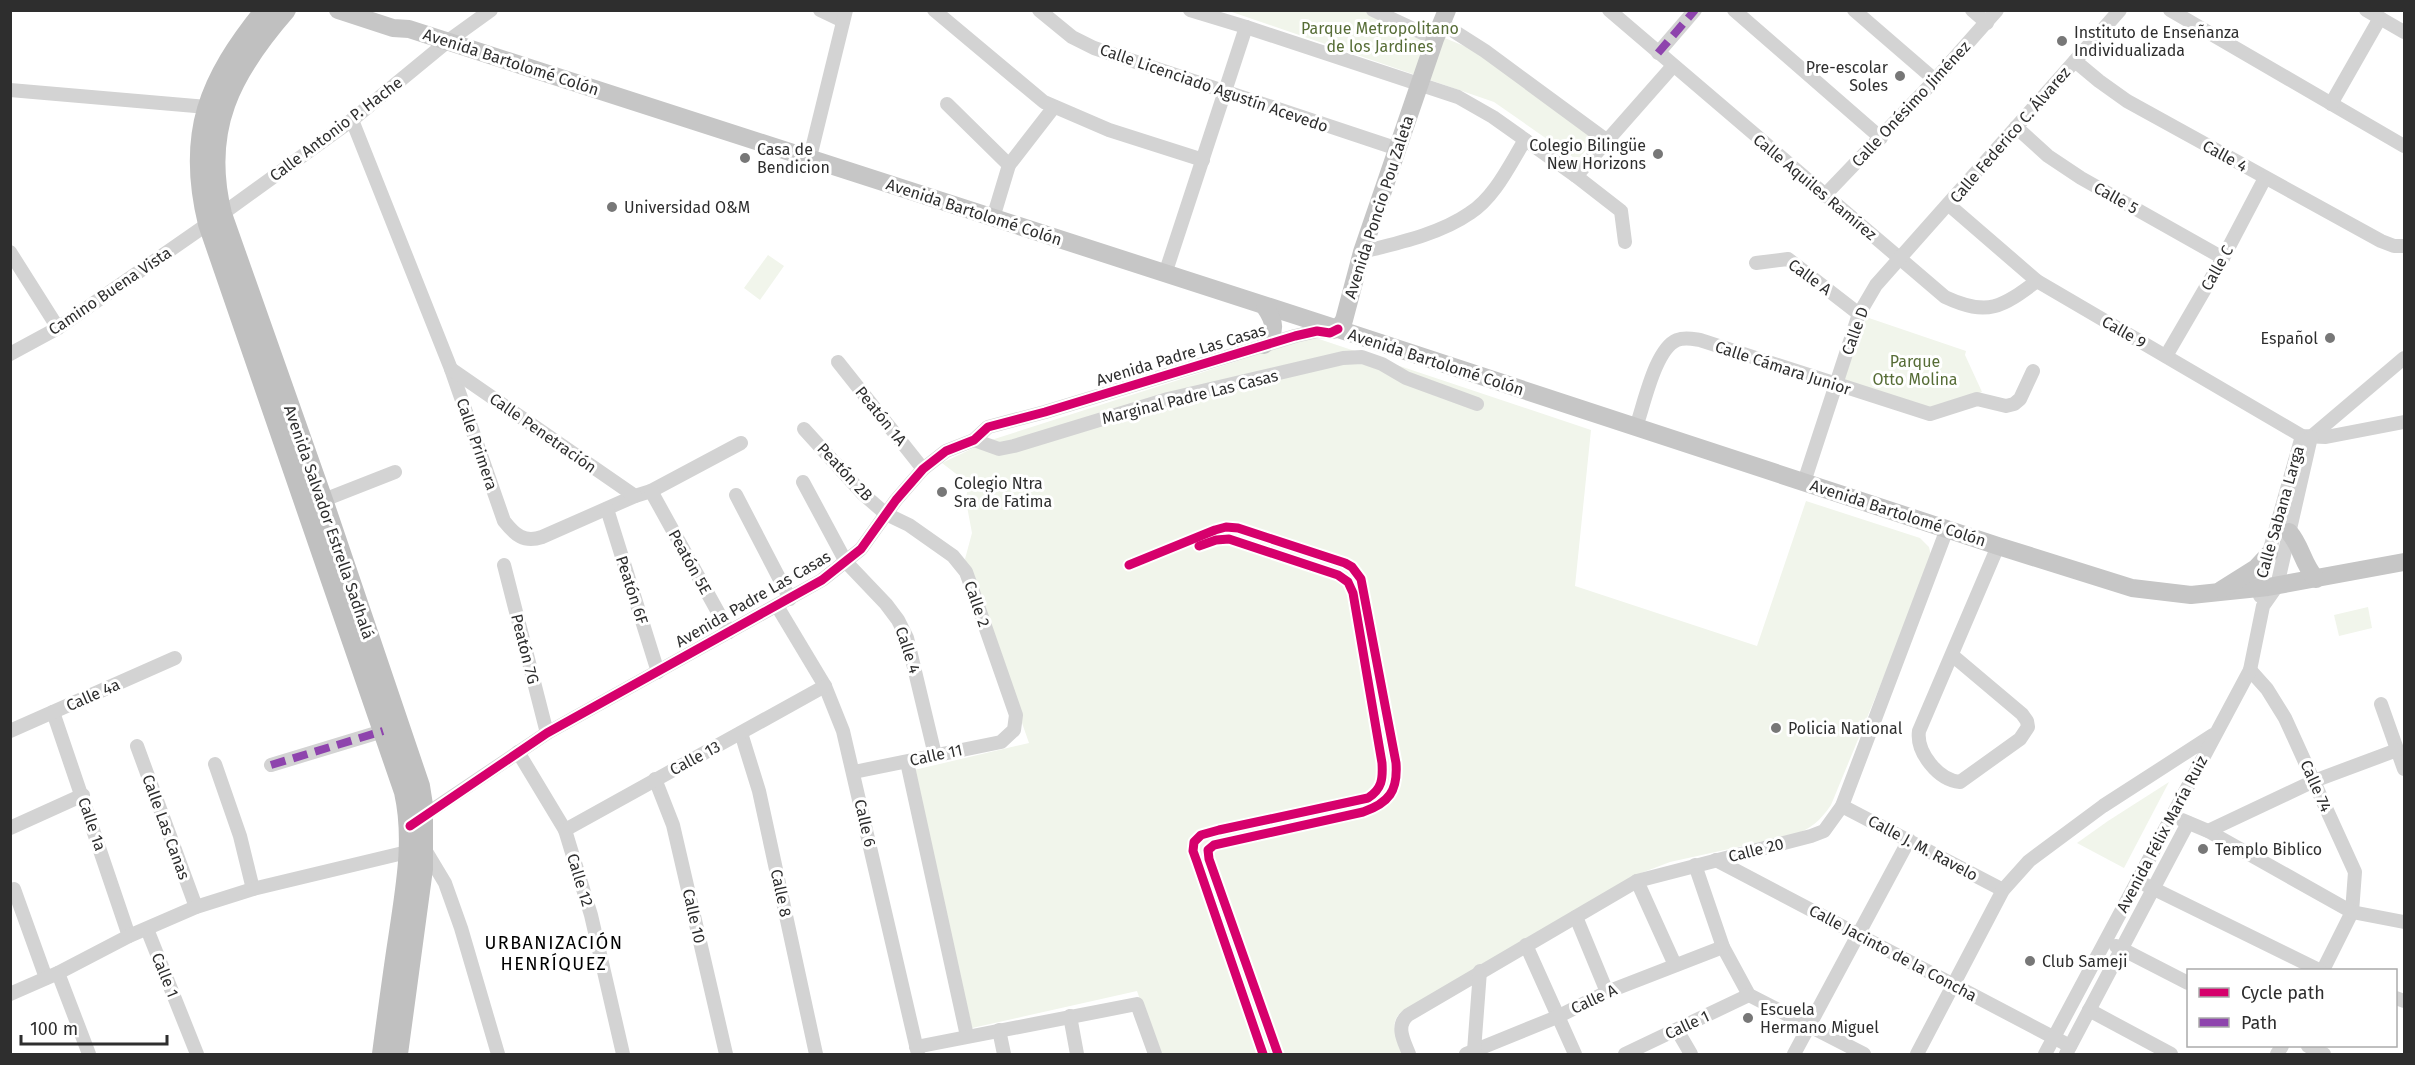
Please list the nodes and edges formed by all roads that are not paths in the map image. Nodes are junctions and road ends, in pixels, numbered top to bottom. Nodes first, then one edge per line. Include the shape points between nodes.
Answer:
1 (286, 10) edge
2 (297, 10) edge
3 (338, 10) edge
4 (378, 10) edge
5 (491, 10) edge
6 (820, 10) edge
7 (934, 10) edge
8 (1039, 10) edge
9 (1190, 10) edge
10 (1373, 10) edge
11 (1609, 10) edge
12 (1695, 10) edge
13 (1734, 10) edge
14 (1854, 10) edge
15 (1972, 10) edge
16 (1998, 10) edge
17 (2120, 10) edge
18 (2170, 10) edge
19 (2366, 10) edge
20 (845, 16) edge
21 (2387, 17) edge
22 (262, 18) edge
23 (1987, 23) junction
24 (1441, 24) edge
25 (1246, 27) junction
26 (409, 29) junction
27 (2404, 32) edge
28 (448, 41) junction
29 (1658, 53) junction
30 (2075, 61) junction
31 (1673, 66) junction
32 (1935, 80) junction
33 (1419, 84) junction
34 (10, 90) edge
35 (1224, 92) junction
36 (947, 104) dead end
37 (2331, 104) junction
38 (207, 107) junction
39 (1054, 107) junction
40 (352, 120) junction
41 (2016, 127) junction
42 (1881, 138) junction
43 (1525, 140) junction
44 (1606, 140) junction
45 (2404, 146) edge
46 (1398, 149) junction
47 (810, 157) junction
48 (1203, 160) junction
49 (1009, 165) junction
50 (1576, 176) junction
51 (2265, 178) junction
52 (1824, 196) junction
53 (1949, 205) junction
54 (993, 218) junction
55 (215, 219) junction
56 (1625, 242) dead end
57 (2404, 246) edge
58 (10, 252) edge
59 (1362, 252) junction
60 (1898, 257) junction
61 (2223, 258) junction
62 (1756, 263) dead end
63 (1165, 274) junction
64 (2037, 281) junction
65 (1265, 307) junction
66 (1859, 314) junction
67 (58, 328) junction
68 (1338, 329) junction
69 (1264, 345) junction
70 (1383, 345) junction
71 (10, 354) edge
72 (2166, 356) junction
73 (2404, 358) edge
74 (838, 363) dead end
75 (1387, 367) junction
76 (451, 369) junction
77 (1180, 370) junction
78 (2033, 371) dead end
79 (1836, 385) junction
80 (1187, 395) junction
81 (1477, 405) dead end
82 (2404, 422) edge
83 (1636, 427) junction
84 (804, 429) dead end
85 (2308, 436) junction
86 (974, 440) junction
87 (741, 443) dead end
88 (923, 469) junction
89 (395, 472) dead end
90 (804, 482) dead end
91 (1804, 482) junction
92 (651, 491) junction
93 (736, 495) dead end
94 (635, 496) junction
95 (314, 503) junction
96 (607, 509) junction
97 (886, 514) junction
98 (1947, 529) junction
99 (2289, 532) junction
100 (1998, 546) junction
101 (2269, 554) junction
102 (846, 562) junction
103 (2404, 562) edge
104 (504, 565) dead end
105 (2316, 579) junction
106 (2268, 587) junction
107 (2218, 593) junction
108 (790, 598) junction
109 (777, 606) junction
110 (729, 632) junction
111 (1952, 655) junction
112 (175, 658) dead end
113 (2250, 670) junction
114 (658, 672) junction
115 (825, 686) junction
116 (2381, 704) dead end
117 (53, 712) junction
118 (1014, 730) joint
119 (383, 731) junction
120 (10, 732) edge
121 (547, 733) junction
122 (741, 733) junction
123 (2216, 734) junction
124 (137, 746) dead end
125 (2397, 750) junction
126 (518, 752) junction
127 (935, 755) junction
128 (907, 762) junction
129 (215, 764) dead end
130 (272, 765) dead end
131 (2404, 769) edge
132 (854, 772) junction
133 (655, 779) junction
134 (2314, 781) junction
135 (82, 795) junction
136 (1842, 806) junction
137 (2172, 815) junction
138 (417, 821) junction
139 (2188, 824) junction
140 (10, 828) edge
141 (565, 830) junction
142 (2208, 831) junction
143 (1908, 840) junction
144 (416, 851) junction
145 (1716, 860) junction
146 (1695, 865) junction
147 (2137, 880) junction
148 (1637, 881) junction
149 (2155, 888) junction
150 (14, 889) dead end
151 (252, 889) junction
152 (2003, 890) junction
153 (196, 908) junction
154 (2352, 912) junction
155 (1576, 917) junction
156 (2404, 922) edge
157 (147, 929) junction
158 (129, 936) junction
159 (1859, 936) junction
160 (2105, 941) junction
161 (1526, 945) junction
162 (1723, 947) junction
163 (2122, 949) junction
164 (1675, 965) junction
165 (2319, 969) edge
166 (2322, 969) edge
167 (1480, 971) junction
168 (52, 975) junction
169 (2187, 983) edge
170 (1953, 985) junction
171 (1607, 992) junction
172 (10, 994) edge
173 (1749, 995) junction
174 (2089, 1010) junction
175 (1070, 1016) junction
176 (1557, 1017) junction
177 (1809, 1026) junction
178 (1677, 1029) junction
179 (999, 1030) junction
180 (967, 1036) junction
181 (2054, 1038) junction
182 (2310, 1047) edge
183 (2068, 1050) edge
184 (917, 1051) edge
185 (1472, 1053) edge
186 (89, 1054) edge
187 (197, 1054) edge
188 (382, 1054) edge
189 (398, 1054) edge
190 (498, 1054) edge
191 (623, 1054) edge
192 (726, 1054) edge
193 (816, 1054) edge
194 (1004, 1054) edge
195 (1077, 1054) edge
196 (1155, 1054) edge
197 (1409, 1054) edge
198 (1575, 1054) edge
199 (1625, 1054) edge
200 (1691, 1054) edge
201 (1794, 1054) edge
202 (1864, 1054) edge
203 (1917, 1054) edge
204 (2045, 1054) edge
205 (2171, 1054) edge
206 (2324, 1054) edge

1 - 22 highway, Avenida Salvador Estrella Sadhalá
2 - 22 highway via 283,17
3 - 26 main road, Avenida Bartolomé Colón via 393,28
4 - 26 main road, Avenida Bartolomé Colón via 397,16
5 - 28 street, Calle Antonio P. Hache
6 - 20 street
7 - 39 street
8 - 35 street, Calle Licenciado Agustín Acevedo via 1089,45
9 - 25 street
10 - 24 street
11 - 29 street, Calle Aquiles Ramírez
12 - 29 street
13 - 42 street
14 - 32 street
15 - 23 street
16 - 23 street, Calle Onésimo Jiménez
17 - 30 street, Calle Federico C. Álvarez
18 - 37 street
19 - 21 street
20 - 47 street
21 - 27 street
21 - 37 street
22 - 38 highway, Avenida Salvador Estrella Sadhalá via 226,65
22 - 55 highway, Avenida Salvador Estrella Sadhalá via 223,112 215,154
23 - 32 street, Calle Onésimo Jiménez
24 - 33 main road, Avenida Poncio Pou Zaleta
24 - 44 street via 1485,51
25 - 33 street
25 - 35 street
26 - 28 main road, Avenida Bartolomé Colón
28 - 40 street, Calle Antonio P. Hache
28 - 47 main road, Avenida Bartolomé Colón
29 - 31 street, Calle Aquiles Ramírez
30 - 41 street, Calle Federico C. Álvarez
30 - 51 street, Calle 4 via 2127,101
31 - 44 street
31 - 52 street, Calle Aquiles Ramírez
32 - 42 street, Calle Onésimo Jiménez
33 - 43 street via 1458,97
33 - 46 main road, Avenida Poncio Pou Zaleta
34 - 38 street
35 - 46 street, Calle Licenciado Agustín Acevedo
35 - 48 street
36 - 49 street
37 - 45 street
38 - 55 highway, Avenida Salvador Estrella Sadhalá via 199,152 200,179
39 - 48 street via 1109,130
39 - 49 street
40 - 55 street, Calle Antonio P. Hache
40 - 76 street, Calle Primera
41 - 53 street, Calle Federico C. Álvarez
41 - 61 street, Calle 5 via 2048,156 2081,178
42 - 52 street, Calle Onésimo Jiménez
43 - 50 street
43 - 59 street via 1503,176 1472,213 1441,228
44 - 50 street
46 - 59 main road, Avenida Poncio Pou Zaleta
47 - 54 main road, Avenida Bartolomé Colón
48 - 63 street
49 - 54 street
50 - 56 street via 1621,212
51 - 57 street, Calle 4 via 2381,241
51 - 61 street, Calle C
52 - 60 street, Calle Aquiles Ramírez
53 - 60 street, Calle Federico C. Álvarez
53 - 64 street, Calle 9
54 - 63 main road, Avenida Bartolomé Colón
55 - 67 street, Camino Buena Vista
55 - 95 highway, Avenida Salvador Estrella Sadhalá
58 - 67 street
59 - 68 main road, Avenida Poncio Pou Zaleta via 1344,320
60 - 64 street, Calle Aquiles Ramírez via 1945,297 1976,309 2008,302
60 - 66 street, Calle D via 1875,285
61 - 72 street, Calle C
62 - 66 street, Calle A via 1788,259
63 - 65 main road, Avenida Bartolomé Colón
64 - 72 street, Calle 9
65 - 68 main road, Avenida Bartolomé Colón
65 - 69 main road via 1274,332
66 - 79 street, Calle D
67 - 71 street, Camino Buena Vista
68 - 69 street, Avenida Padre Las Casas
68 - 70 main road, Avenida Bartolomé Colón
69 - 77 street, Avenida Padre Las Casas
70 - 75 street
70 - 83 main road, Avenida Bartolomé Colón
72 - 85 street, Calle 9
73 - 85 street, Calle Sabana Larga
74 - 88 street, Peatón 1A
75 - 80 street, Marginal Padre Las Casas via 1362,357 1343,358
75 - 81 street, Marginal Padre Las Casas
76 - 94 street, Calle Penetración
76 - 96 street, Calle Primera via 504,521 512,531 532,540
77 - 80 street
77 - 86 street, Avenida Padre Las Casas via 988,427
78 - 79 street, Calle Cámara Junior via 2014,404 2006,406 1977,399 1930,414
79 - 83 street, Calle Cámara Junior via 1700,340 1678,339 1659,359
79 - 91 street, Calle D
80 - 86 street, Marginal Padre Las Casas via 1007,448 989,447
82 - 85 street via 2326,437
83 - 91 main road, Avenida Bartolomé Colón
84 - 97 street, Peatón 2B via 847,479
85 - 99 street, Calle Sabana Larga
85 - 101 street, Calle Sabana Larga
86 - 88 street, Avenida Padre Las Casas via 946,451
87 - 92 street, Calle Primera
88 - 97 street, Avenida Padre Las Casas
89 - 95 street
90 - 102 street, Calle 4
91 - 98 main road, Avenida Bartolomé Colón
92 - 94 street, Calle Primera
92 - 110 street, Peatón 5E
93 - 108 street
94 - 96 street, Calle Primera
95 - 119 highway, Avenida Salvador Estrella Sadhalá
95 - 138 highway, Avenida Salvador Estrella Sadhalá via 420,786
96 - 114 street, Peatón 6F
97 - 102 street, Avenida Padre Las Casas via 861,549
97 - 118 street, Calle 2 via 953,556 966,572 1016,715
98 - 100 main road, Avenida Bartolomé Colón
98 - 136 street, Calle 20
99 - 105 main road via 2306,568
99 - 106 street, Calle Sabana Larga
100 - 107 main road, Avenida Bartolomé Colón via 2138,589 2192,595
100 - 111 street
101 - 106 street, Calle Sabana Larga
101 - 107 main road
102 - 108 street, Avenida Padre Las Casas
102 - 127 street, Calle 4 via 886,604 907,638
103 - 105 main road, Avenida Bartolomé Colón
104 - 121 street, Peatón 7G
105 - 106 main road, Avenida Bartolomé Colón
106 - 107 main road, Avenida Bartolomé Colón
106 - 113 street, Avenida Félix María Ruiz
108 - 109 street, Avenida Padre Las Casas
109 - 110 street, Avenida Padre Las Casas
109 - 115 street, Calle 6
110 - 114 street, Avenida Padre Las Casas
111 - 111 street via 2022,714 2028,727 2020,739 1960,782 1944,777 1924,755 1918,740
112 - 117 street, Calle 4a
113 - 123 street, Avenida Félix María Ruiz
113 - 134 street, Calle 74 via 2285,718
114 - 121 street, Avenida Padre Las Casas
115 - 122 street, Calle 13
115 - 132 street, Calle 6
116 - 125 street
117 - 120 street, Calle 4a
117 - 135 street, Calle 1a
118 - 127 street, Calle 11 via 1001,742
119 - 130 street
119 - 138 highway, Avenida Salvador Estrella Sadhalá
121 - 126 street, Avenida Padre Las Casas
122 - 133 street, Calle 13
122 - 193 street, Calle 8 via 759,791
123 - 137 street, Avenida Félix María Ruiz
123 - 152 street via 2103,806 2029,861
124 - 153 street, Calle Las Canas
125 - 131 street
125 - 134 street
126 - 138 street, Avenida Padre Las Casas
126 - 141 street, Calle 12
127 - 128 street, Calle 11
128 - 132 street, Calle 11
128 - 180 street
129 - 151 street via 240,836
132 - 184 street, Calle 6
133 - 141 street, Calle 13
133 - 192 street, Calle 10 via 673,825
134 - 142 street
134 - 154 street, Calle 74 via 2355,872
135 - 140 street
135 - 158 street, Calle 1a
136 - 143 street, Calle J. M. Ravelo
136 - 145 street, Calle 20 via 1824,831
137 - 139 street
137 - 147 street, Avenida Félix María Ruiz
138 - 144 highway, Avenida Salvador Estrella Sadhalá
139 - 142 street
139 - 149 street
141 - 191 street, Calle 12 via 591,915
142 - 154 street
143 - 152 street, Calle J. M. Ravelo
143 - 159 street
144 - 151 street
144 - 188 highway, Avenida Salvador Estrella Sadhalá
144 - 189 highway, Avenida Salvador Estrella Sadhalá via 422,878
144 - 190 street via 445,883
145 - 146 street, Calle 20
145 - 159 street, Calle Jacinto de la Concha
146 - 148 street, Calle 20
146 - 162 street
147 - 149 street
147 - 160 street, Avenida Félix María Ruiz
148 - 155 street, Calle 20
148 - 164 street
149 - 163 street
149 - 165 street
150 - 168 street
151 - 153 street
152 - 170 street
153 - 157 street
154 - 156 street
154 - 166 street
155 - 161 street, Calle 20
155 - 171 street
157 - 158 street
157 - 187 street, Calle 1
158 - 168 street
159 - 170 street, Calle Jacinto de la Concha
159 - 177 street
160 - 163 street
160 - 181 street, Avenida Félix María Ruiz
161 - 167 street, Calle 20
161 - 176 street
162 - 164 street, Calle A
162 - 173 street
163 - 169 street
163 - 174 street
164 - 171 street, Calle A
167 - 185 street
167 - 197 street, Calle 20 via 1402,1022
168 - 172 street
168 - 186 street
170 - 181 street, Calle Jacinto de la Concha
170 - 203 street
171 - 176 street, Calle A
173 - 177 street
173 - 178 street, Calle 1
174 - 183 street
174 - 205 street
175 - 179 street
175 - 195 street
175 - 196 street via 1137,1004
176 - 185 street, Calle A
176 - 198 street
177 - 201 street
177 - 202 street
178 - 199 street, Calle 1
178 - 200 street
179 - 180 street
179 - 194 street
180 - 184 street
181 - 183 street, Calle Jacinto de la Concha
181 - 204 street, Avenida Félix María Ruiz
182 - 206 street

